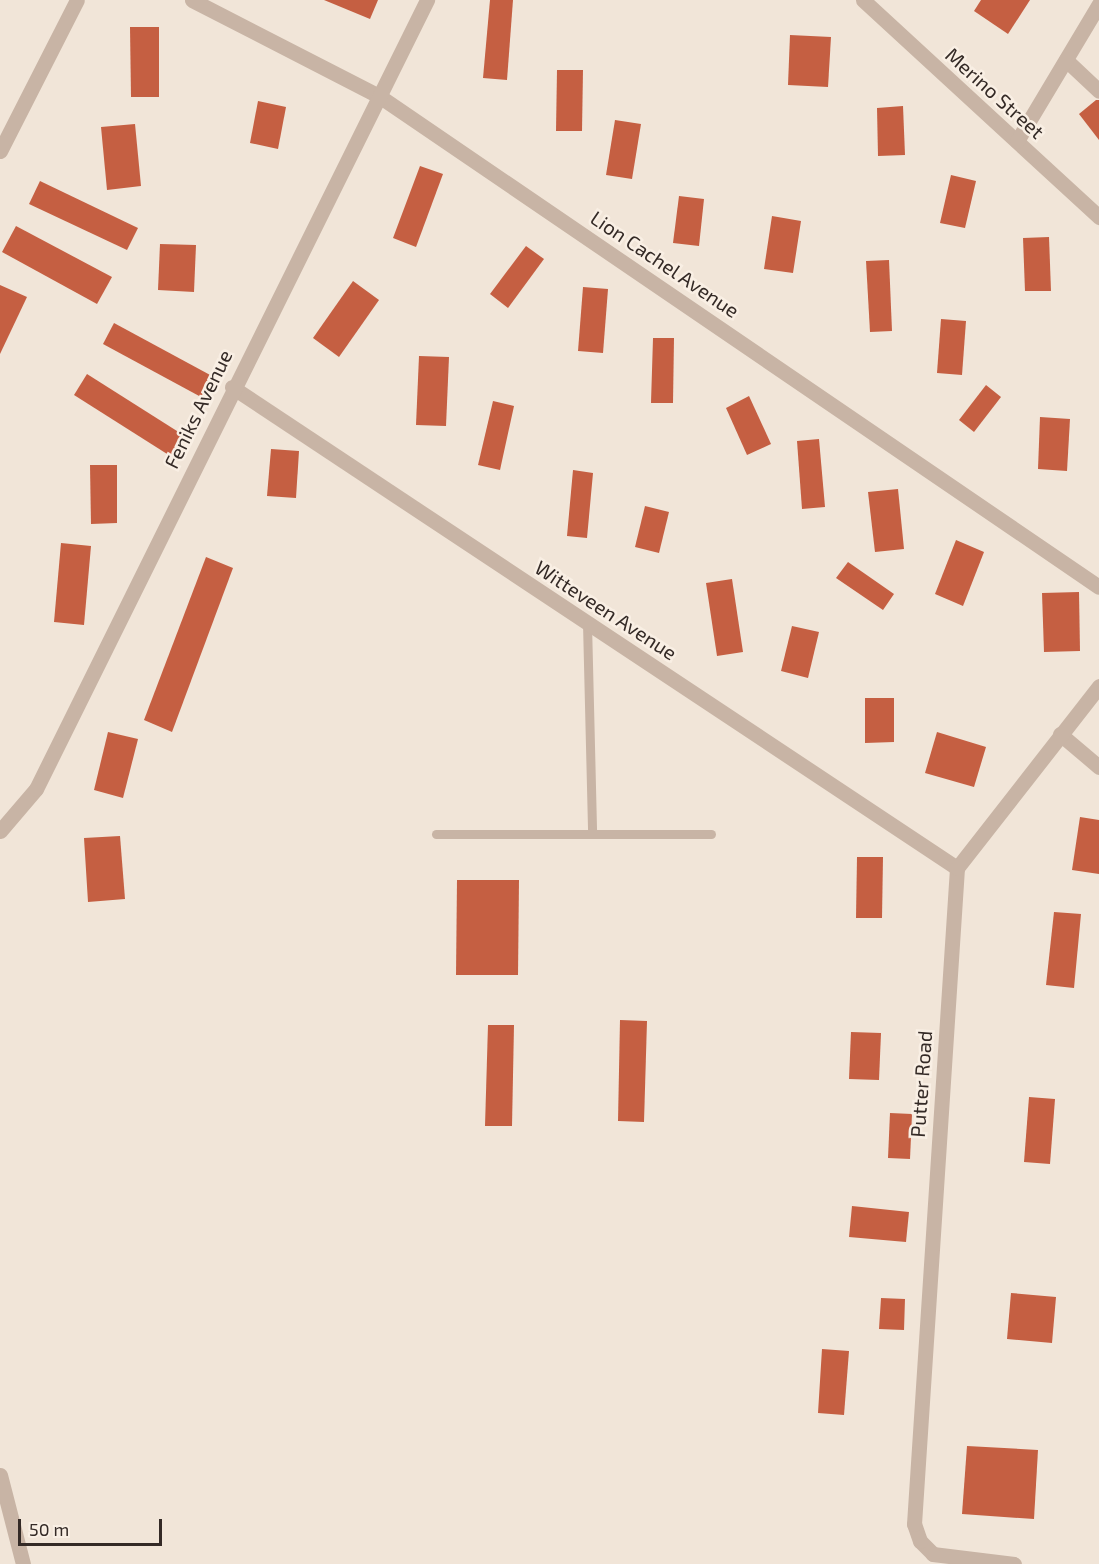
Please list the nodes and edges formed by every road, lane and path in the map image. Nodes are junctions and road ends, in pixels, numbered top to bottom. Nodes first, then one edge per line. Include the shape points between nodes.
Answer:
1 (77, 0) edge
2 (192, 0) edge
3 (427, 0) edge
4 (862, 0) edge
5 (1099, 4) edge
6 (1066, 60) junction
7 (1099, 91) edge
8 (379, 96) junction
9 (1017, 141) junction
10 (0, 151) edge
11 (1099, 217) edge
12 (232, 387) junction
13 (1099, 587) edge
14 (587, 623) junction
15 (1099, 686) edge
16 (1060, 734) junction
17 (1099, 767) edge
18 (0, 831) edge
19 (436, 834) dead end
20 (592, 834) junction
21 (711, 834) dead end
22 (957, 868) junction
23 (0, 1475) edge
24 (3, 1494) edge
25 (23, 1564) edge
26 (1014, 1564) edge

1 - 10 street
2 - 8 street, Lion Cachel Avenue
3 - 8 street, Feniks Avenue
4 - 9 street, Merino Street
5 - 6 street
6 - 7 street
6 - 9 street
8 - 12 street, Feniks Avenue
8 - 13 street, Lion Cachel Avenue
9 - 11 street, Merino Street
12 - 14 street, Witteveen Avenue
12 - 18 street, Feniks Avenue via 36,789
14 - 20 lane
14 - 22 street, Witteveen Avenue
15 - 16 street
16 - 17 street
16 - 22 street
19 - 20 lane
20 - 21 lane
22 - 26 street, Putter Road via 916,1534 933,1554
23 - 24 street
24 - 25 street

